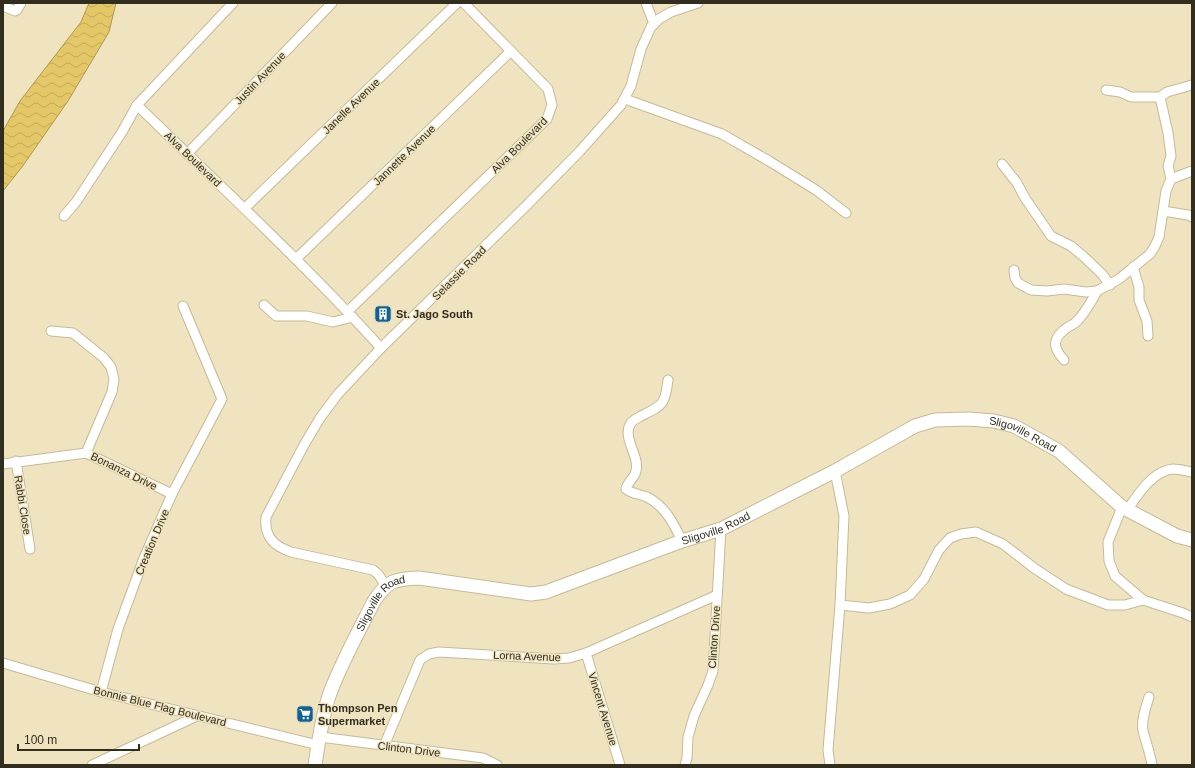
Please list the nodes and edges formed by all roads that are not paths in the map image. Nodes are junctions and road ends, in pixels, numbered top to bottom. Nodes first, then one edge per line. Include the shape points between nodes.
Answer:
1 (21, 3) edge
2 (233, 3) edge
3 (332, 3) edge
4 (457, 3) edge
5 (464, 3) edge
6 (646, 3) edge
7 (698, 3) edge
8 (3, 6) edge
9 (654, 24) junction
10 (511, 51) junction
11 (1192, 85) edge
12 (1106, 90) dead end
13 (1160, 97) junction
14 (625, 99) junction
15 (137, 105) junction
16 (187, 154) junction
17 (1002, 164) dead end
18 (1192, 171) edge
19 (1171, 179) junction
20 (245, 208) junction
21 (1163, 211) junction
22 (846, 213) dead end
23 (64, 216) dead end
24 (1192, 217) edge
25 (296, 259) junction
26 (1133, 267) junction
27 (1014, 270) dead end
28 (1110, 285) junction
29 (1097, 292) junction
30 (264, 304) dead end
31 (183, 306) dead end
32 (350, 314) junction
33 (51, 332) dead end
34 (1148, 336) dead end
35 (382, 348) junction
36 (1064, 360) dead end
37 (668, 380) dead end
38 (86, 453) junction
39 (16, 461) junction
40 (3, 464) edge
41 (835, 471) junction
42 (1192, 472) edge
43 (172, 494) junction
44 (1124, 508) junction
45 (722, 529) junction
46 (1192, 540) edge
47 (682, 541) junction
48 (30, 549) dead end
49 (386, 586) junction
50 (717, 596) junction
51 (1143, 600) junction
52 (840, 605) junction
53 (1192, 617) edge
54 (586, 653) junction
55 (3, 663) edge
56 (101, 692) junction
57 (1149, 697) dead end
58 (197, 716) junction
59 (319, 741) junction
60 (384, 746) junction
61 (92, 765) edge
62 (315, 765) edge
63 (497, 765) edge
64 (620, 765) edge
65 (685, 765) edge
66 (830, 765) edge
67 (1152, 765) edge

1 - 8 street via 15,11
2 - 15 street
3 - 16 street, Justin Avenue
4 - 20 street, Janelle Avenue
5 - 10 street, Alva Boulevard
6 - 9 street
7 - 9 street, Selassie Road via 671,12
9 - 14 street, Selassie Road via 641,49
10 - 25 street, Jannette Avenue
10 - 32 street, Alva Boulevard via 548,89 552,105 547,119
11 - 13 street via 1167,92
12 - 13 street via 1131,97
13 - 19 street via 1168,133 1171,156 1168,166
14 - 22 street via 722,134 810,186
14 - 35 street, Selassie Road via 580,151
15 - 16 street, Alva Boulevard
15 - 23 street via 76,202
16 - 20 street, Alva Boulevard
17 - 28 street via 1051,236 1071,246 1102,274
18 - 19 street
19 - 21 street
20 - 25 street, Alva Boulevard
21 - 24 street
21 - 26 street via 1155,246 1150,254
25 - 32 street, Alva Boulevard
26 - 28 street
26 - 34 street via 1139,287 1139,300 1147,320
27 - 29 street via 1018,283 1031,290
28 - 29 street
29 - 36 street via 1080,319 1067,328 1055,342 1055,348
30 - 32 street via 276,316 307,316 333,322
31 - 43 street, Creation Drive via 222,398
32 - 35 street, Alva Boulevard
33 - 38 street via 73,333 104,358 111,367 114,379 112,392
35 - 49 street, Selassie Road via 338,394 320,418 265,523 269,536 279,548 373,570
37 - 47 street via 666,394 660,407 632,422 629,428 636,470 626,489 655,501 676,526
38 - 39 street, Bonanza Drive
38 - 43 street, Bonanza Drive
39 - 40 street, Bonanza Drive
39 - 48 street, Rabbi Close
41 - 44 street, Sligoville Road via 926,422 968,419 994,421 1023,430 1059,451
41 - 45 street, Sligoville Road
41 - 52 street via 844,516
42 - 44 street via 1173,469 1159,474
43 - 56 street, Creation Drive via 144,558 118,629
44 - 46 street, Sligoville Road via 1176,536
44 - 51 street via 1108,542 1109,561 1115,576
45 - 47 street, Sligoville Road
45 - 50 street, Clinton Drive
47 - 49 street, Sligoville Road via 538,594 419,578 401,578
49 - 59 street, Sligoville Road via 374,601 342,665 330,694
50 - 54 street, Lorna Avenue
50 - 65 street, Clinton Drive via 713,671 694,716 688,737
51 - 52 street via 1108,605 1066,589 1003,544 976,532 950,538 939,550 924,579 910,595 890,604 869,608
51 - 53 street
52 - 66 street via 828,750
54 - 60 street, Lorna Avenue via 554,659 439,652 429,654 420,660
54 - 64 street, Vincent Avenue
55 - 56 street, Bonnie Blue Flag Boulevard
56 - 58 street, Bonnie Blue Flag Boulevard
57 - 67 street via 1143,730
58 - 59 street, Bonnie Blue Flag Boulevard
58 - 61 street
59 - 60 street, Clinton Drive
59 - 62 street, Sligoville Road
60 - 63 street, Clinton Drive via 483,758

